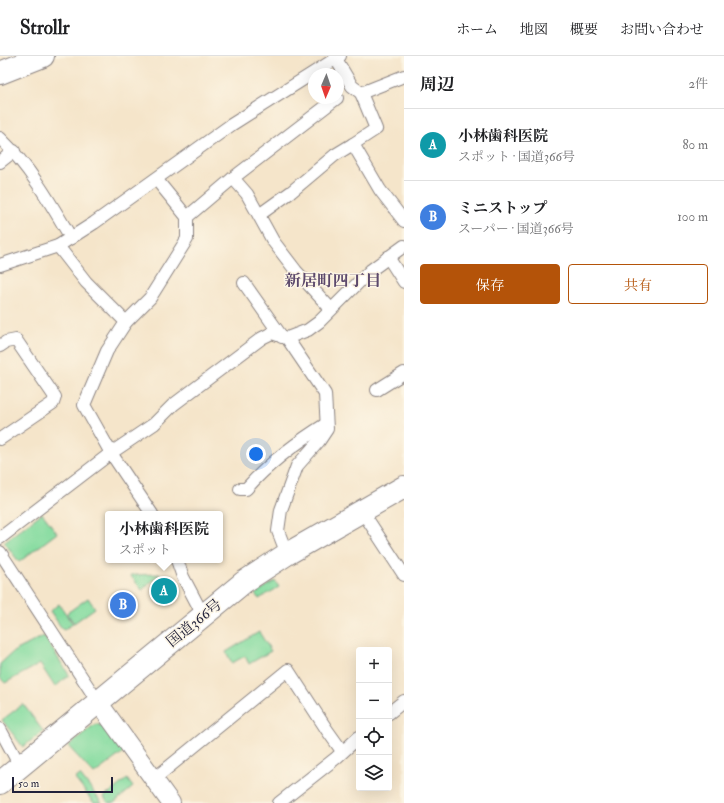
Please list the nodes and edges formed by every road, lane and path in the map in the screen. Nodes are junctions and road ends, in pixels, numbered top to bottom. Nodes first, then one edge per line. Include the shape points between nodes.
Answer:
1 (34, 57) edge
2 (338, 57) edge
3 (0, 73) edge
4 (404, 76) edge
5 (356, 89) junction
6 (344, 95) edge
7 (329, 104) edge
8 (0, 138) edge
9 (353, 144) junction
10 (14, 151) junction
11 (0, 162) edge
12 (233, 178) junction
13 (156, 179) junction
14 (259, 215) junction
15 (187, 218) junction
16 (404, 221) edge
17 (71, 238) junction
18 (58, 246) junction
19 (404, 246) edge
20 (388, 258) junction
21 (0, 265) edge
22 (404, 282) edge
23 (244, 284) dead end
24 (331, 309) junction
25 (126, 322) junction
26 (285, 337) junction
27 (0, 346) edge
28 (404, 373) edge
29 (377, 390) dead end
30 (326, 424) junction
31 (0, 439) edge
32 (111, 453) junction
33 (404, 487) edge
34 (240, 489) dead end
35 (150, 511) edge
36 (362, 511) junction
37 (0, 538) edge
38 (0, 552) edge
39 (287, 554) junction
40 (178, 563) edge
41 (404, 575) edge
42 (203, 615) junction
43 (404, 701) edge
44 (98, 702) junction
45 (392, 711) edge
46 (0, 729) edge
47 (356, 739) edge
48 (342, 751) junction
49 (20, 766) junction
50 (154, 779) junction
51 (0, 783) edge
52 (171, 803) edge
53 (279, 803) edge

1 - 3 highway
2 - 5 street
2 - 13 street via 231,125
4 - 5 street
5 - 6 street
5 - 9 street via 376,129
7 - 12 street
8 - 10 street
9 - 14 street via 334,154 291,192
9 - 16 street via 380,190
10 - 11 street
10 - 17 street via 44,192
12 - 14 street via 247,194
12 - 15 street
13 - 15 street
13 - 17 street
14 - 24 street via 273,241
15 - 25 street via 187,239 150,298
17 - 18 street
18 - 21 street
18 - 25 street via 86,282
19 - 20 street
20 - 22 street
20 - 24 street via 371,270
23 - 26 street
24 - 26 street via 308,330
25 - 32 street via 107,351 84,405
26 - 30 street via 325,394
26 - 32 street via 272,333 253,345 173,405 154,424
27 - 31 street via 16,340 55,397 53,403
28 - 29 street
30 - 34 street via 304,438 246,489
30 - 39 street via 327,429 319,441 297,466 281,510 278,531
32 - 35 street
32 - 37 street
33 - 36 highway, 国道366号
36 - 39 highway, 国道366号
36 - 41 street
38 - 44 street
39 - 42 highway, 国道366号 via 244,582
40 - 42 street
42 - 44 highway, 国道366号
43 - 45 street
44 - 49 highway, 国道366号
44 - 50 street
46 - 49 street
47 - 48 street
48 - 50 street via 288,670
48 - 53 street
49 - 51 highway, 国道366号
50 - 52 street

